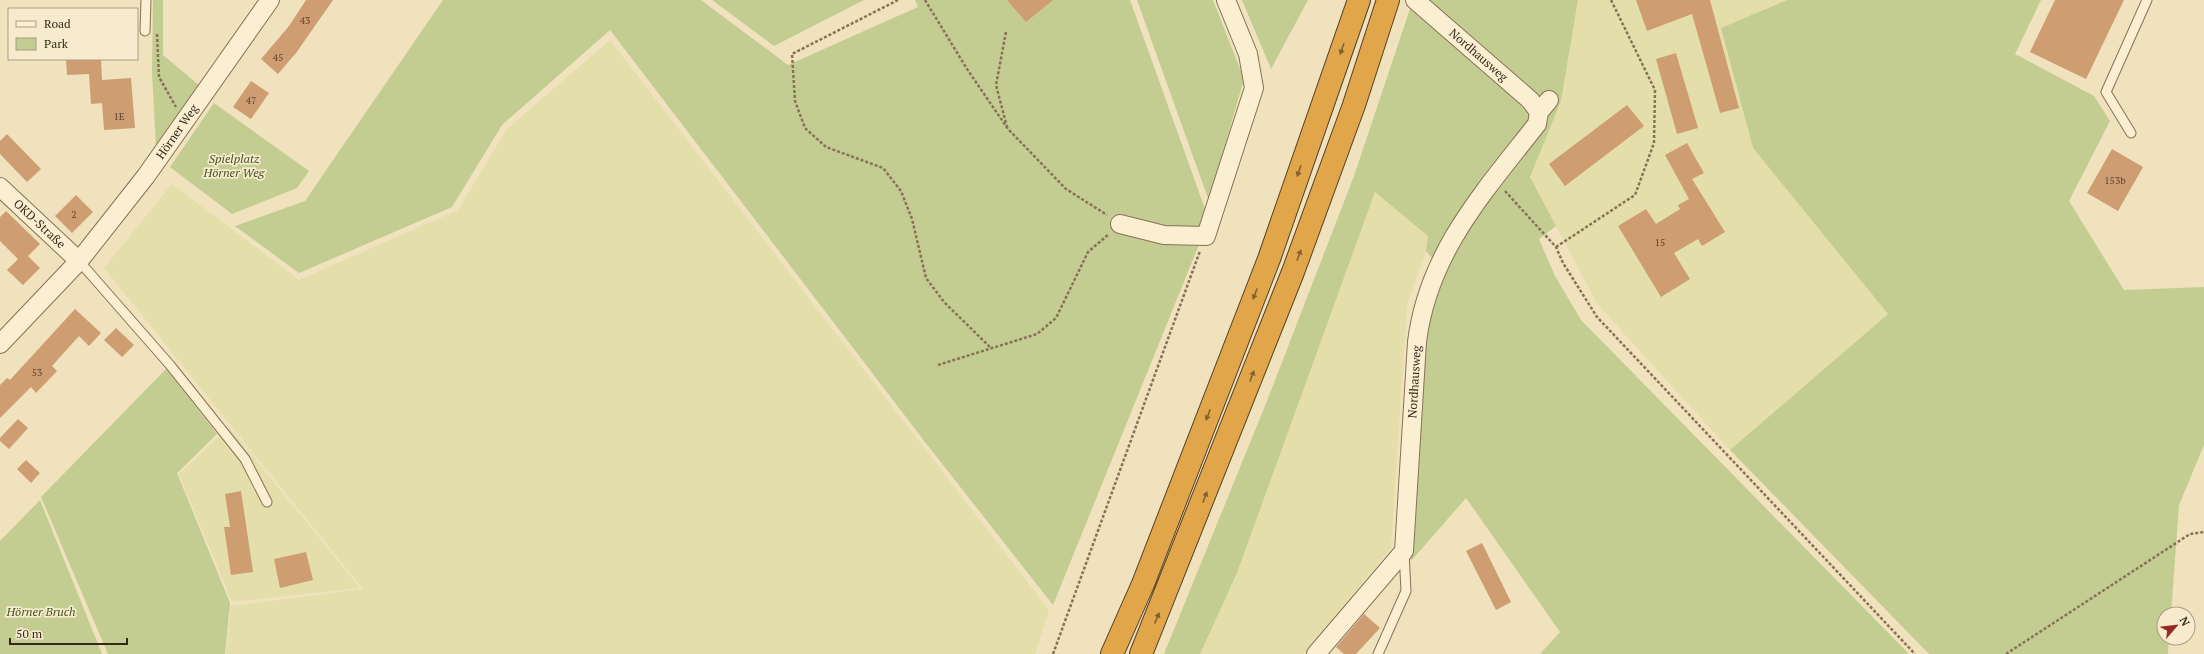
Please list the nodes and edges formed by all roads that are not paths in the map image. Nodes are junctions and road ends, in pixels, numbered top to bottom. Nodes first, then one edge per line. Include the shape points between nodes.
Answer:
1 (146, 0) edge
2 (270, 0) edge
3 (1226, 0) edge
4 (1359, 0) edge
5 (1388, 0) edge
6 (1415, 0) edge
7 (2147, 0) edge
8 (145, 31) dead end
9 (2131, 133) dead end
10 (0, 187) edge
11 (1120, 224) road end
12 (79, 261) junction
13 (0, 344) edge
14 (267, 502) dead end
15 (1404, 551) junction
16 (1112, 654) edge
17 (1141, 654) edge
18 (1316, 654) edge
19 (1378, 654) edge

1 - 8 lane
2 - 12 street, Hörner Weg via 146,176
3 - 11 street via 1248,54 1254,88 1206,236 1164,235
4 -> 16 highway via 1269,259 1142,584
17 -> 5 highway via 1293,272 1354,105
6 - 15 street, Nordhausweg via 1530,100 1544,106 1537,124 1470,210 1430,284 1420,316
7 - 9 lane via 2106,92
10 - 12 street, OKD-Straße
12 - 13 street, Hörner Weg
12 - 14 lane via 170,365 245,459
15 - 18 street
15 - 19 lane via 1406,591

